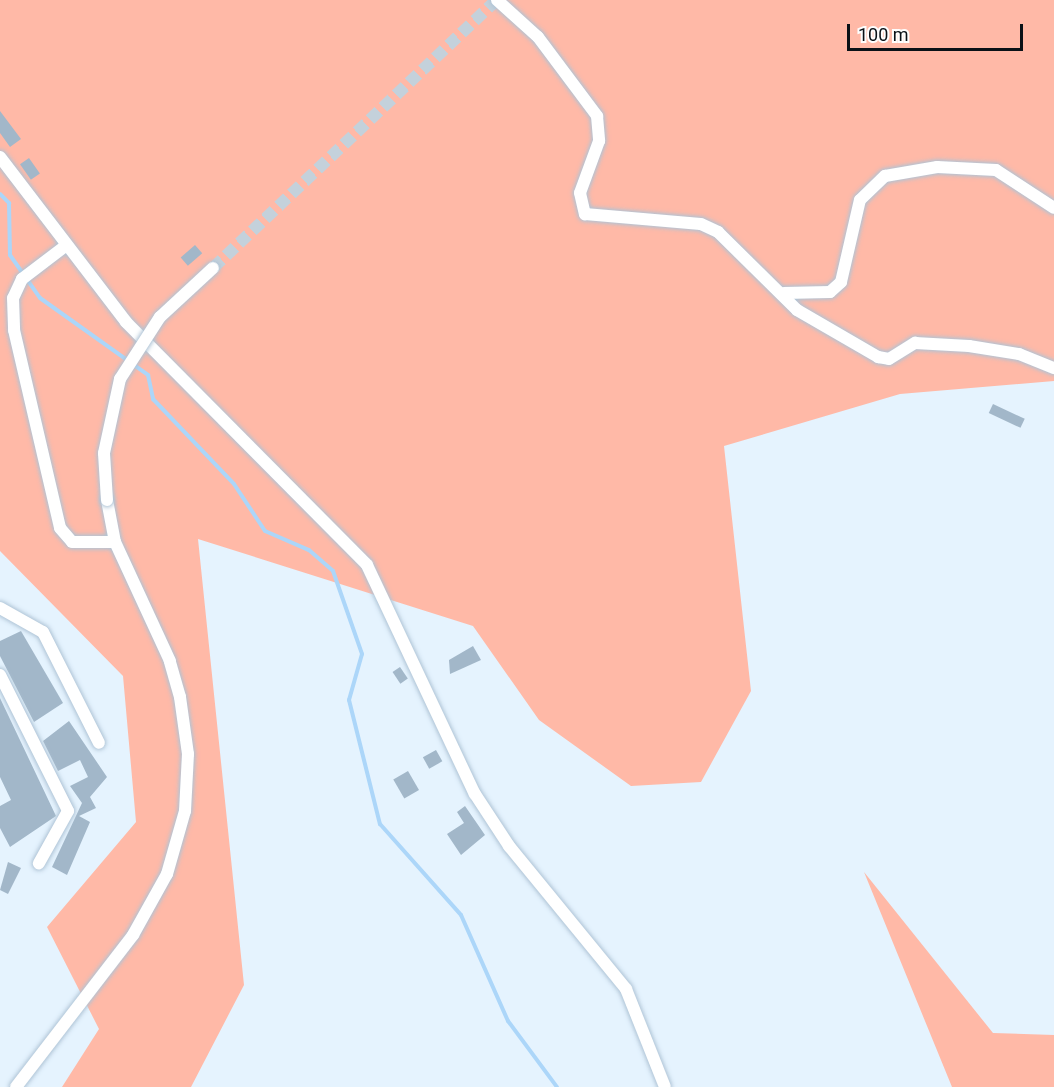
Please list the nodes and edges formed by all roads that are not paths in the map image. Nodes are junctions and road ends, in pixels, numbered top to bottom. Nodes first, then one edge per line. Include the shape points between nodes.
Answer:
1 (497, 0) edge
2 (0, 157) edge
3 (1054, 208) edge
4 (64, 248) junction
5 (213, 268) tunnel mouth
6 (784, 293) junction
7 (1054, 368) edge
8 (116, 542) junction
9 (0, 608) edge
10 (0, 675) edge
11 (99, 742) dead end
12 (39, 863) dead end
13 (16, 1087) edge
14 (665, 1087) edge

1 - 6 street via 538,37 597,116 599,141 580,193 585,214 701,224
2 - 4 street
3 - 6 street via 996,170 937,167 885,176 860,200 841,282 830,292
4 - 8 street via 22,279 13,298 14,330 60,528 72,542
4 - 14 street via 156,354 367,565 476,794 509,846 626,989
5 - 8 street, bridge via 160,317 125,369 106,430 107,500
6 - 7 street via 797,310 878,357 889,359 915,343 969,345 1019,354
8 - 13 street via 170,661 180,697 188,754 185,811 167,874 133,935
9 - 11 street via 42,632
10 - 12 street via 68,811

